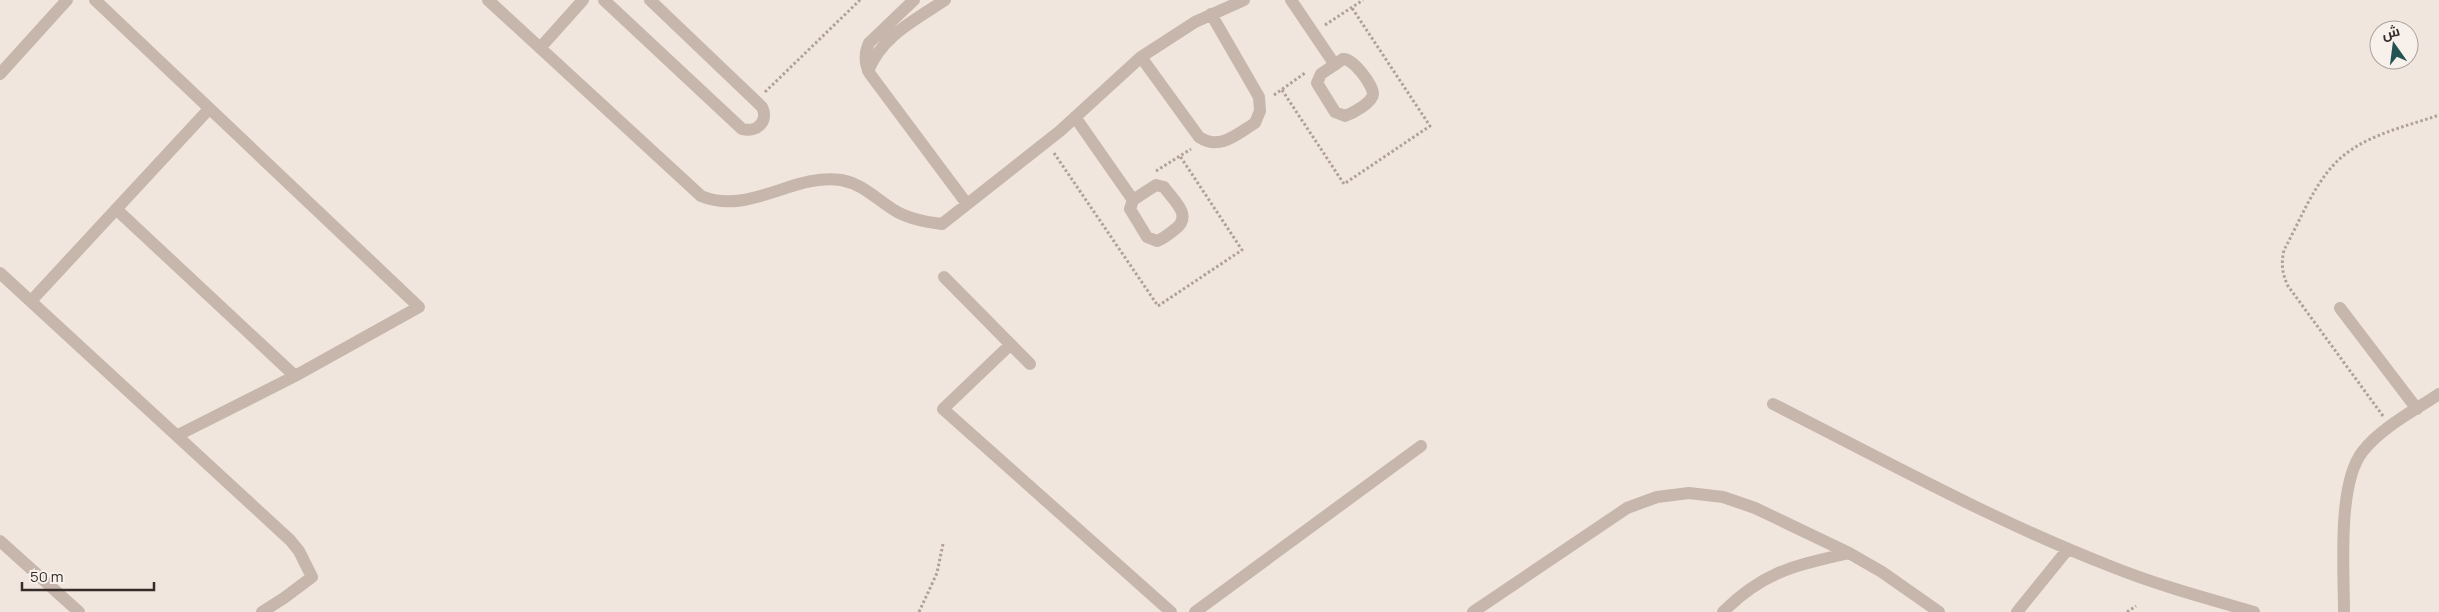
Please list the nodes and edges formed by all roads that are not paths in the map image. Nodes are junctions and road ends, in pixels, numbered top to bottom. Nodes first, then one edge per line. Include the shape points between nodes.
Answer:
1 (67, 0) edge
2 (95, 0) edge
3 (488, 0) edge
4 (583, 0) edge
5 (604, 0) edge
6 (650, 0) edge
7 (914, 0) edge
8 (945, 0) edge
9 (1244, 0) edge
10 (1291, 0) edge
11 (1212, 14) junction
12 (540, 48) junction
13 (1142, 56) junction
14 (1335, 65) junction
15 (868, 71) junction
16 (0, 74) edge
17 (209, 108) junction
18 (1075, 117) junction
19 (1133, 200) junction
20 (967, 204) junction
21 (116, 209) junction
22 (0, 273) edge
23 (944, 278) dead end
24 (30, 301) junction
25 (2340, 308) dead end
26 (1010, 345) junction
27 (1030, 364) dead end
28 (295, 376) junction
29 (2439, 394) edge
30 (1773, 404) dead end
31 (2417, 409) junction
32 (178, 435) junction
33 (1421, 446) dead end
34 (0, 541) edge
35 (2068, 549) junction
36 (1849, 553) junction
37 (78, 612) edge
38 (262, 612) edge
39 (1171, 612) edge
40 (1195, 612) edge
41 (1473, 612) edge
42 (1723, 612) edge
43 (1939, 612) edge
44 (2016, 612) edge
45 (2254, 612) edge
46 (2344, 612) edge

1 - 16 street
2 - 17 street
3 - 12 street
4 - 12 street
5 - 6 street via 742,129 752,130 764,121 764,111 756,101
7 - 15 street via 869,43 865,57
8 - 15 street via 889,38 876,53
9 - 11 street
10 - 14 street
11 - 13 street
11 - 13 street via 1259,97 1260,111 1255,123 1225,142 1211,143 1199,137
12 - 20 street via 701,196 713,200 754,199 805,183 841,180 864,188 894,210 917,220 942,224
13 - 18 street
14 - 14 street via 1321,74 1317,84 1335,112 1345,116 1370,100 1372,90 1351,60
15 - 20 street
17 - 21 street
17 - 28 street via 419,308
18 - 19 street
18 - 20 street
19 - 19 street via 1131,212 1150,240 1160,240 1183,222 1183,213 1162,185 1156,185
21 - 24 street
21 - 28 street
22 - 24 street
23 - 26 street
24 - 32 street
25 - 31 street
26 - 27 street
26 - 39 street via 943,409
28 - 32 street
29 - 31 street
30 - 35 street via 1985,511
31 - 46 street via 2362,452 2348,482
32 - 38 street via 290,540 312,576
33 - 40 street
34 - 37 street
35 - 44 street
35 - 45 street via 2153,582
36 - 41 street via 1739,502 1706,494 1673,494 1642,502 1613,516
36 - 42 street via 1778,572 1750,587
36 - 43 street

